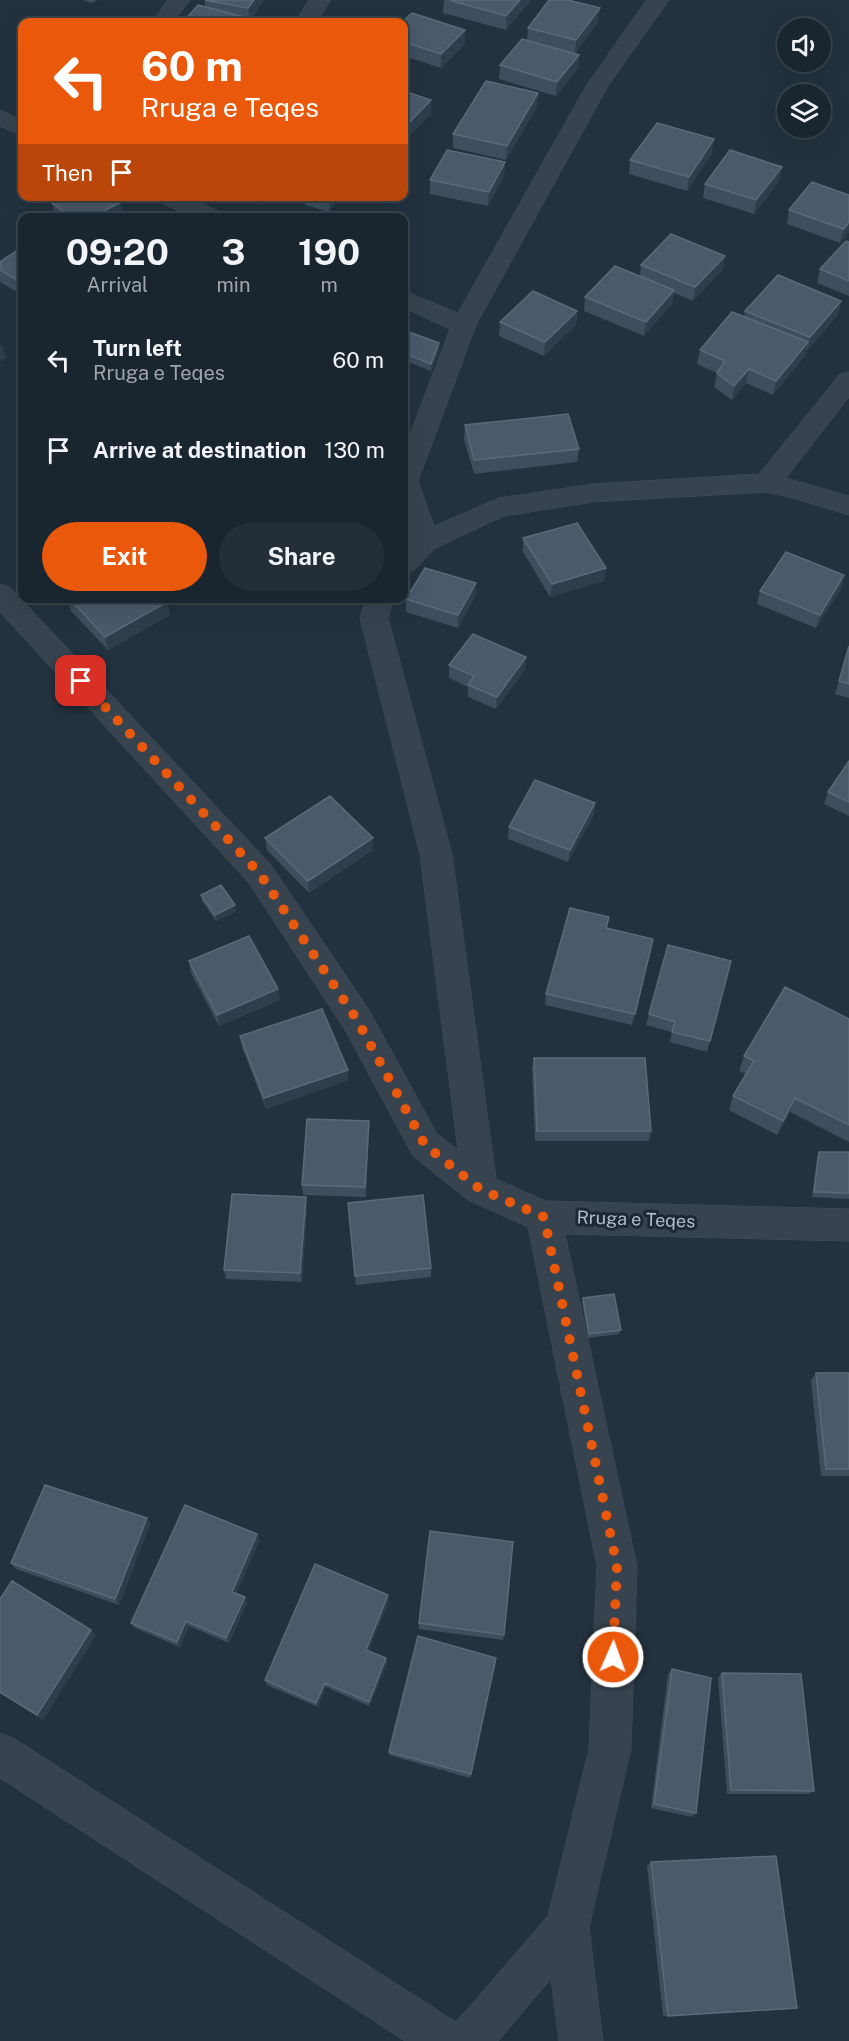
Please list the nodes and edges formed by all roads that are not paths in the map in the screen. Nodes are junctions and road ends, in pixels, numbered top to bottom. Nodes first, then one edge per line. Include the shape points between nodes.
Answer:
1 (179, 0) edge
2 (320, 0) edge
3 (658, 0) edge
4 (166, 18) edge
5 (309, 18) edge
6 (0, 117) edge
7 (18, 127) edge
8 (183, 201) edge
9 (203, 207) edge
10 (408, 301) edge
11 (464, 325) junction
12 (849, 380) edge
13 (408, 473) edge
14 (767, 483) junction
15 (408, 490) edge
16 (849, 506) edge
17 (425, 541) junction
18 (408, 559) edge
19 (0, 594) edge
20 (378, 603) edge
21 (480, 1189) junction
22 (544, 1217) junction
23 (849, 1225) edge
24 (0, 1754) edge
25 (567, 1928) junction
26 (445, 2041) edge
27 (469, 2041) edge
28 (581, 2041) edge

1 - 4 street
2 - 5 street
3 - 11 street via 597,86
6 - 7 street
8 - 9 street
10 - 11 street
11 - 13 street
12 - 14 street
14 - 16 street
14 - 17 street via 593,493 499,507
15 - 17 street
17 - 18 street
19 - 21 street, Rruga e Teqes via 260,874 357,1020 425,1145
20 - 21 street via 374,618 436,854
21 - 22 street, Rruga e Teqes
22 - 23 street, Rruga e Teqes
22 - 25 street via 617,1566 610,1749
24 - 26 street
25 - 27 street
25 - 28 street

